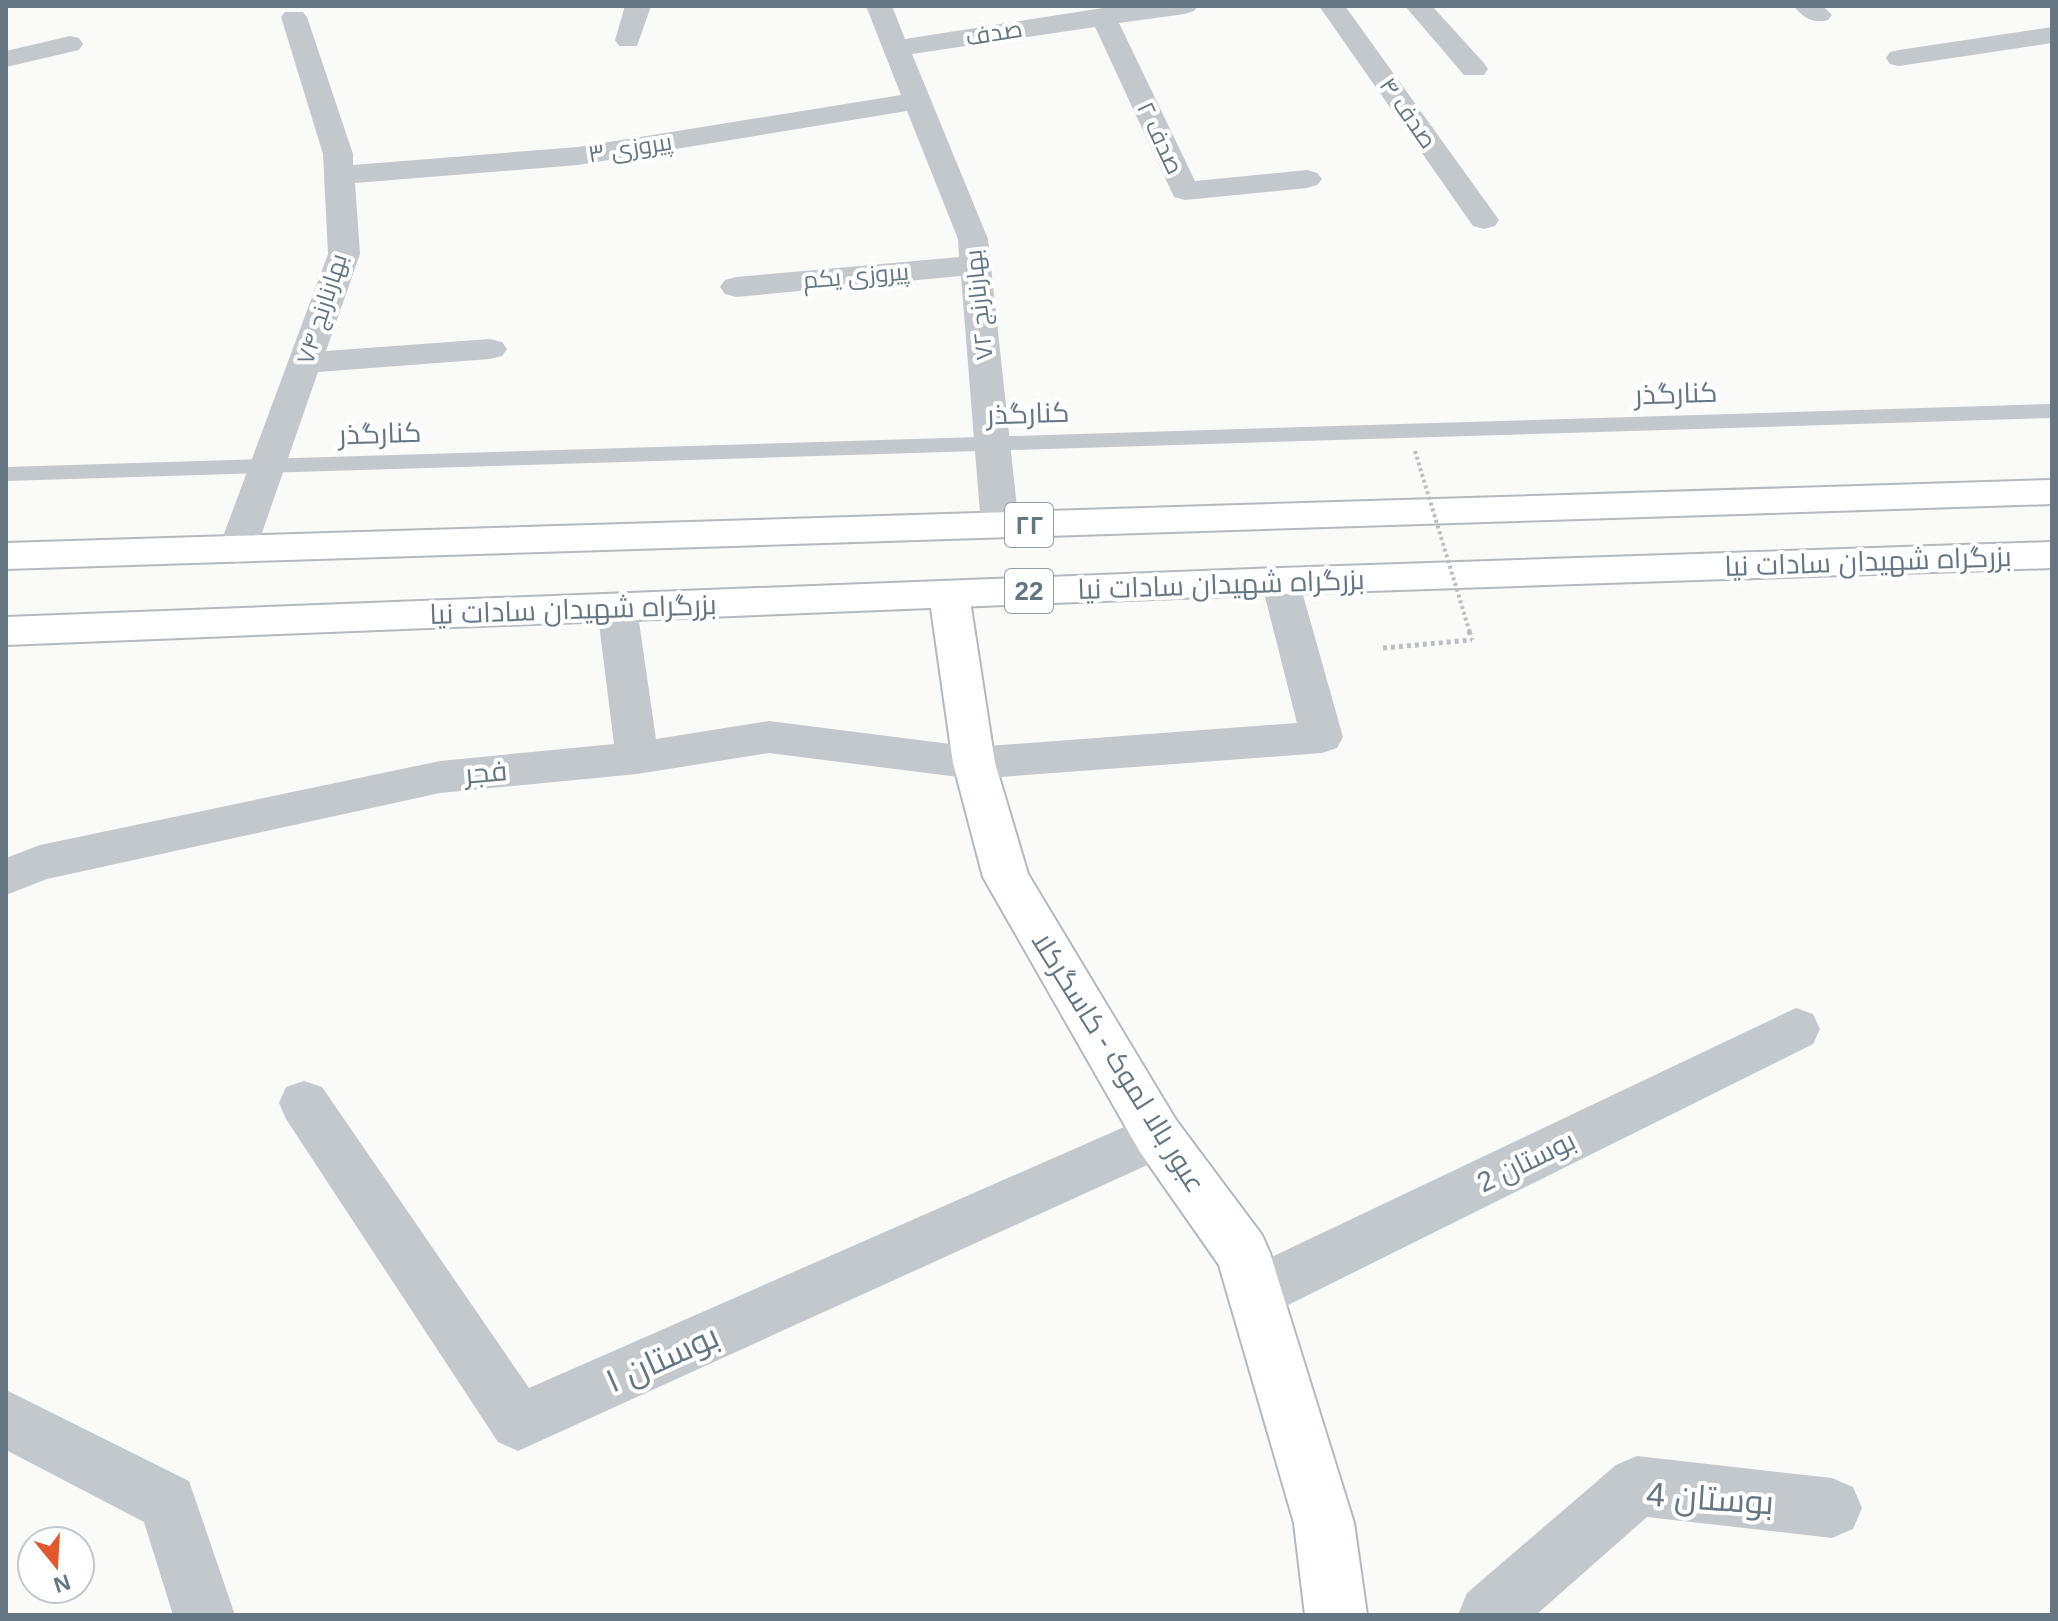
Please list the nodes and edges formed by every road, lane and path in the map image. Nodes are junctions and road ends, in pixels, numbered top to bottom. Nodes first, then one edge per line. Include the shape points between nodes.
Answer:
1 (638, 6) edge
2 (879, 6) edge
3 (1017, 6) edge
4 (1185, 6) edge
5 (1332, 6) edge
6 (1418, 6) edge
7 (1103, 16) junction
8 (294, 17) dead end
9 (1036, 27) junction
10 (2052, 35) edge
11 (628, 40) dead end
12 (70, 44) dead end
13 (898, 48) junction
14 (1899, 58) dead end
15 (6, 59) edge
16 (1474, 69) dead end
17 (918, 101) junction
18 (339, 175) junction
19 (1307, 179) dead end
20 (1484, 220) dead end
21 (975, 265) junction
22 (736, 287) dead end
23 (490, 349) dead end
24 (305, 363) junction
25 (2052, 411) edge
26 (993, 444) junction
27 (1415, 451) dead end
28 (268, 466) junction
29 (6, 474) edge
30 (2052, 492) edge
31 (1000, 526) junction
32 (237, 550) junction
33 (6, 556) edge
34 (2045, 559) edge
35 (1280, 581) junction
36 (949, 594) junction
37 (617, 608) junction
38 (6, 631) edge
39 (1383, 648) dead end
40 (637, 758) junction
41 (974, 763) junction
42 (6, 877) edge
43 (1796, 1029) dead end
44 (304, 1103) dead end
45 (1158, 1136) junction
46 (1255, 1293) junction
47 (6, 1419) edge
48 (1832, 1508) dead end
49 (204, 1615) edge
50 (1336, 1615) edge
51 (1489, 1615) edge

1 - 11 street
2 - 13 street, بهارنارنج ۷۲
3 - 9 street
4 - 7 street, صدف
5 - 20 street, صدف ۴
6 - 16 street
7 - 9 street, صدف
7 - 19 street, صدف ۲ via 1185,191
8 - 18 street, بهارنارنج ۷۴ via 338,154
9 - 13 street, صدف
10 - 14 street
12 - 15 street
13 - 17 street, بهارنارنج ۷۲
17 - 18 street, پیروزی ۳ via 578,156
17 - 21 street, بهارنارنج ۷۲ via 973,239
18 - 24 street, بهارنارنج ۷۴ via 344,254
21 - 22 street, پیروزی یکم
21 - 26 street, بهارنارنج ۷۲
23 - 24 street
24 - 28 street, بهارنارنج ۷۴
25 - 26 lane, کنارگذر
26 - 28 lane, کنارگذر
26 - 31 street, بهارنارنج ۷۲
27 - 39 path, bridge via 1472,640
28 - 29 lane, کنارگذر
28 - 32 street, بهارنارنج ۷۴
30 - 31 main road, ۲۲
31 - 32 main road, ۲۲
32 - 33 main road, ۲۲
34 - 35 main road, بزرگراه شهیدان سادات نیا / 22
35 - 36 main road, بزرگراه شهیدان سادات نیا / 22
35 - 41 street, فجر via 1322,737
36 - 37 main road, بزرگراه شهیدان سادات نیا / 22
36 - 41 main road, عبور بالا لموک - کاسگرکلا
37 - 38 main road, بزرگراه شهیدان سادات نیا / 22
37 - 40 street
40 - 41 street, فجر via 769,737
40 - 42 street, فجر via 440,777 40,863
41 - 45 main road, عبور بالا لموک - کاسگرکلا via 1006,877
43 - 46 street, بوستان 2
44 - 45 street, بوستان ۱ via 518,1422
45 - 46 main road, عبور بالا لموک - کاسگرکلا via 1243,1253
46 - 50 main road, عبور بالا لموک - کاسگرکلا via 1324,1523
47 - 49 street via 168,1502
48 - 51 street, بوستان 4 via 1637,1486

